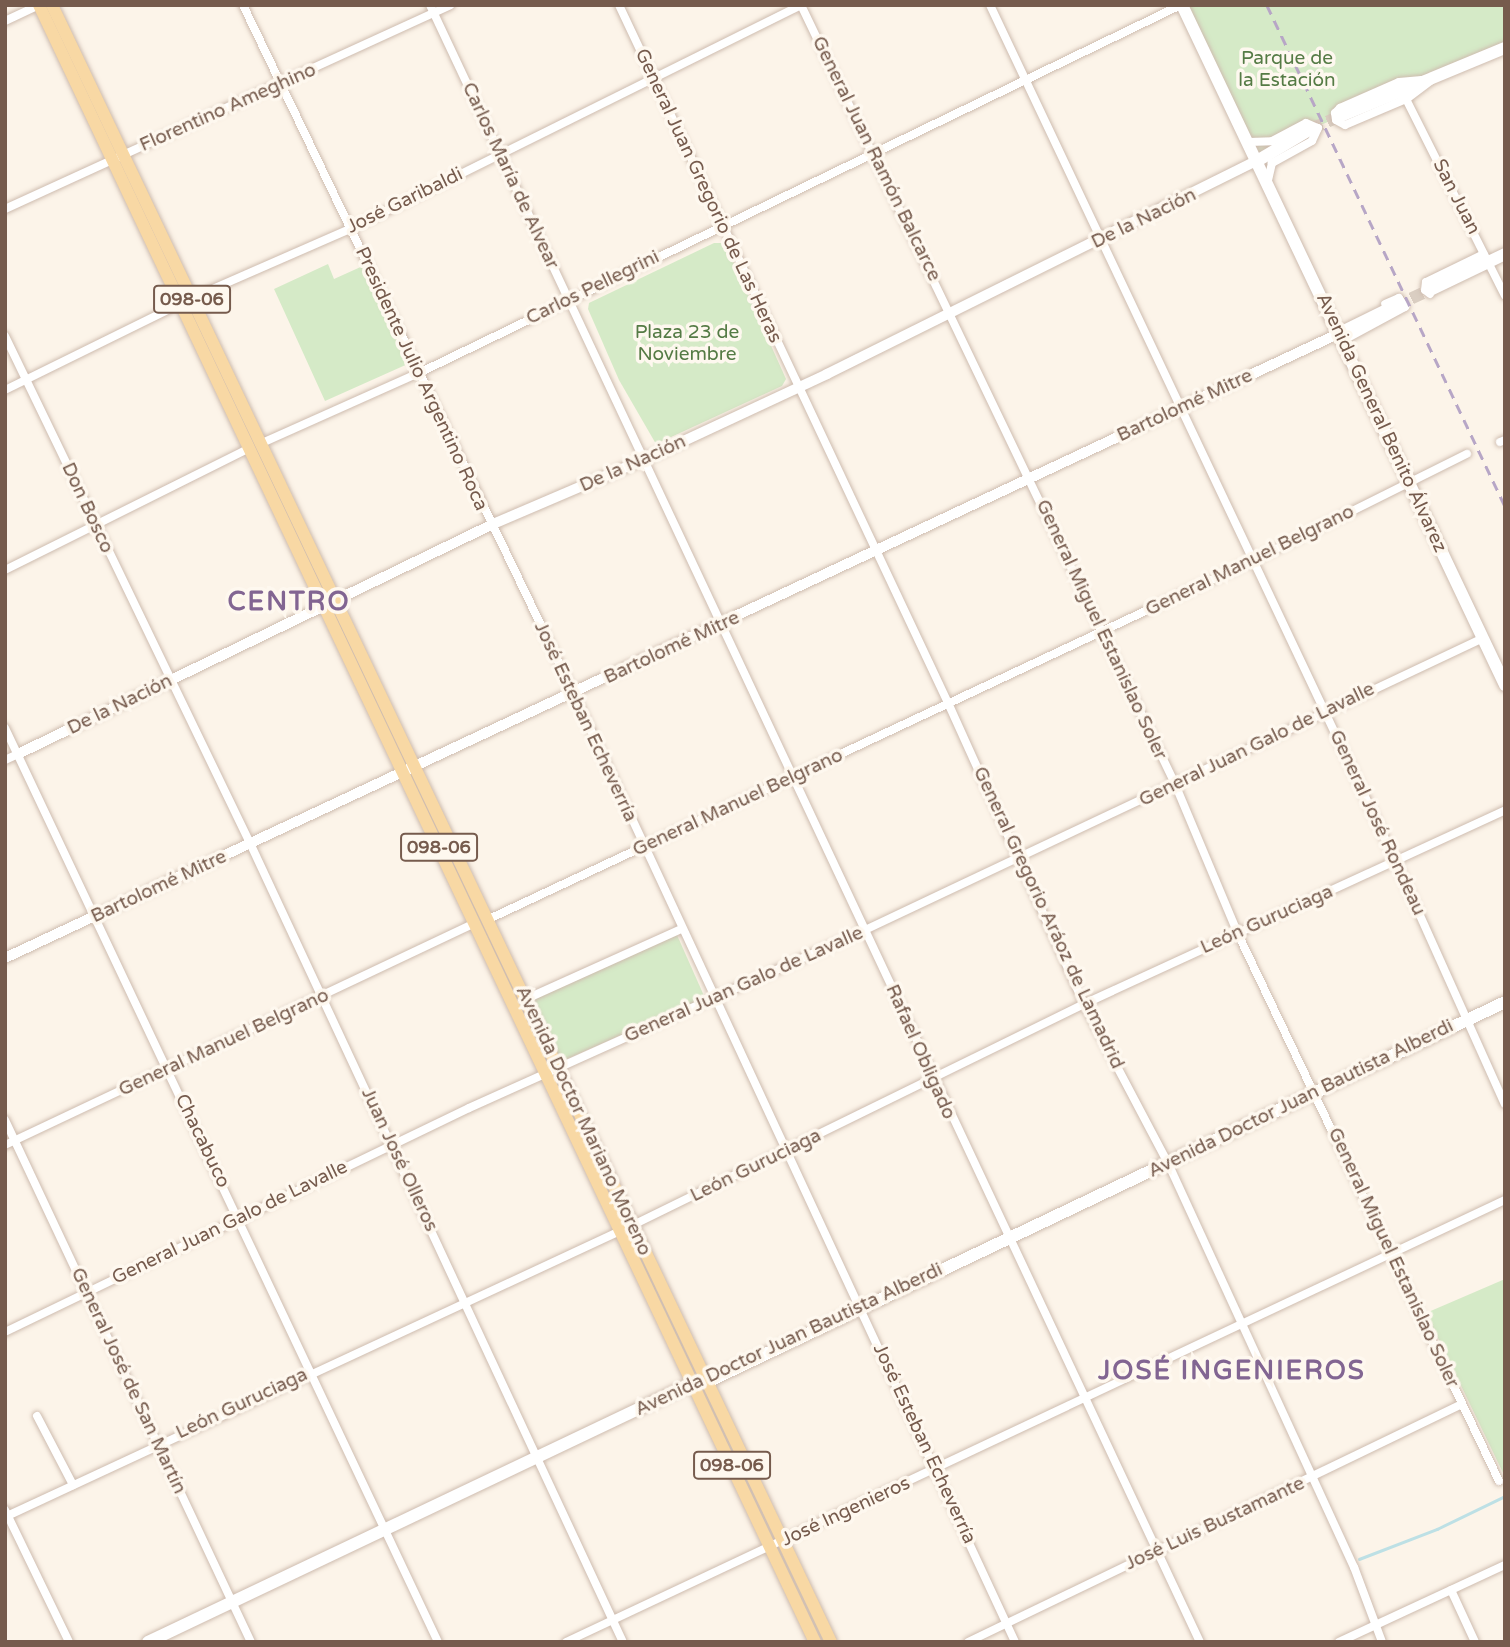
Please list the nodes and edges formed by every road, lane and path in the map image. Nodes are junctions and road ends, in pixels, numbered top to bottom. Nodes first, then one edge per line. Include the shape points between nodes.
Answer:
1 (39, 5) edge
2 (52, 5) edge
3 (243, 5) edge
4 (450, 5) edge
5 (619, 5) edge
6 (801, 5) edge
7 (990, 5) edge
8 (1181, 5) edge
9 (431, 9) edge
10 (5, 21) edge
11 (1505, 48) edge
12 (1433, 79) junction
13 (653, 80) junction
14 (1028, 80) junction
15 (282, 84) junction
16 (1406, 99) junction
17 (1343, 116) tunnel mouth
18 (1311, 129) tunnel mouth
19 (1249, 142) junction
20 (875, 153) junction
21 (500, 155) junction
22 (117, 157) junction
23 (1258, 162) junction
24 (1268, 183) junction
25 (5, 209) edge
26 (722, 226) junction
27 (350, 229) junction
28 (1102, 240) junction
29 (1505, 254) edge
30 (1487, 261) junction
31 (1430, 290) tunnel mouth
32 (1505, 296) edge
33 (569, 300) junction
34 (186, 301) junction
35 (1395, 306) tunnel mouth
36 (950, 313) junction
37 (1339, 334) junction
38 (5, 336) edge
39 (421, 372) junction
40 (26, 380) junction
41 (798, 386) junction
42 (5, 390) edge
43 (1181, 408) junction
44 (256, 445) junction
45 (1467, 454) dead end
46 (645, 459) junction
47 (1030, 480) junction
48 (1409, 482) junction
49 (94, 524) junction
50 (491, 525) junction
51 (877, 552) junction
52 (1254, 560) junction
53 (5, 570) edge
54 (330, 603) junction
55 (723, 624) junction
56 (1102, 632) junction
57 (1483, 638) junction
58 (168, 681) junction
59 (1505, 685) edge
60 (573, 694) junction
61 (949, 705) junction
62 (1325, 712) junction
63 (5, 728) edge
64 (18, 754) junction
65 (5, 760) edge
66 (409, 769) junction
67 (796, 776) junction
68 (1175, 785) junction
69 (1505, 810) edge
70 (250, 843) junction
71 (643, 848) junction
72 (1019, 858) junction
73 (1396, 862) junction
74 (95, 917) junction
75 (488, 919) junction
76 (475, 923) junction
77 (681, 929) junction
78 (866, 930) junction
79 (1238, 934) junction
80 (5, 958) edge
81 (322, 997) junction
82 (526, 999) junction
83 (714, 1000) junction
84 (1505, 1002) edge
85 (1084, 1004) junction
86 (1466, 1020) junction
87 (167, 1071) junction
88 (551, 1071) junction
89 (932, 1082) junction
90 (1314, 1090) junction
91 (1505, 1104) edge
92 (5, 1120) edge
93 (15, 1140) junction
94 (5, 1144) edge
95 (392, 1144) junction
96 (787, 1152) junction
97 (1168, 1163) junction
98 (1505, 1200) edge
99 (241, 1220) junction
100 (627, 1227) junction
101 (1008, 1240) junction
102 (1391, 1254) junction
103 (88, 1293) junction
104 (465, 1302) junction
105 (860, 1309) junction
106 (1241, 1326) junction
107 (5, 1332) edge
108 (312, 1371) junction
109 (700, 1383) junction
110 (1083, 1398) junction
111 (1462, 1404) junction
112 (37, 1416) dead end
113 (157, 1444) junction
114 (537, 1456) junction
115 (937, 1470) junction
116 (1311, 1479) junction
117 (1499, 1481) dead end
118 (73, 1485) junction
119 (6, 1514) edge
120 (387, 1530) junction
121 (783, 1542) junction
122 (771, 1547) junction
123 (1157, 1550) junction
124 (1505, 1565) edge
125 (1451, 1590) junction
126 (233, 1602) junction
127 (613, 1620) junction
128 (1006, 1623) junction
129 (1375, 1625) junction
130 (69, 1642) edge
131 (149, 1642) edge
132 (251, 1642) edge
133 (438, 1642) edge
134 (566, 1642) edge
135 (624, 1642) edge
136 (815, 1642) edge
137 (831, 1642) edge
138 (968, 1642) edge
139 (1015, 1642) edge
140 (1200, 1642) edge
141 (1339, 1642) edge
142 (1382, 1642) edge
143 (1475, 1642) edge

1 - 10 street
1 - 22 main road, 098-06
2 - 22 main road, 098-06
3 - 15 street, Presidente Julio Argentino Roca
4 - 9 street, Florentino Ameghino
5 - 13 street, General Juan Gregorio de Las Heras
6 - 13 street, José Garibaldi
6 - 20 street, General Juan Ramón Balcarce
7 - 14 street, General José Rondeau
8 - 14 street, Carlos Pellegrini
8 - 19 main road, Avenida General Benito Álvarez
9 - 15 street, Florentino Ameghino
9 - 21 street, Carlos María de Alvear
11 - 12 main road
12 - 16 street
12 - 16 street via 1387,87 1340,108 1336,120 1345,125
12 - 17 main road
13 - 21 street, José Garibaldi
13 - 26 street, General Juan Gregorio de Las Heras
14 - 20 street, Carlos Pellegrini
14 - 28 street, General José Rondeau
15 - 22 street, Florentino Ameghino
15 - 27 street, Presidente Julio Argentino Roca
16 - 30 street, San Juan
18 - 23 main road
19 - 23 main road, Avenida General Benito Álvarez
19 - 24 street via 1272,141 1306,123 1318,128 1312,141 1272,163
20 - 26 street, Carlos Pellegrini
20 - 36 street, General Juan Ramón Balcarce
21 - 27 street, José Garibaldi
21 - 33 street, Carlos María de Alvear
22 - 25 street, Florentino Ameghino
22 - 34 main road, 098-06
23 - 24 main road, Avenida General Benito Álvarez
23 - 28 street, De la Nación
24 - 37 main road, Avenida General Benito Álvarez
26 - 33 street, Carlos Pellegrini
26 - 41 street, General Juan Gregorio de Las Heras
27 - 34 street, José Garibaldi
27 - 39 street, Presidente Julio Argentino Roca
28 - 36 street, De la Nación
28 - 43 street, General José Rondeau
29 - 30 main road
30 - 30 street via 1431,294 1425,290 1426,282
30 - 31 main road
30 - 32 street, San Juan
33 - 39 street, Carlos Pellegrini
33 - 46 street, Carlos María de Alvear
34 - 40 street, José Garibaldi
34 - 44 main road, 098-06
35 - 37 main road
36 - 41 street, De la Nación
36 - 47 street, General Miguel Estanislao Soler
37 - 37 street via 1402,310 1405,304 1399,298
37 - 43 street, Bartolomé Mitre
37 - 48 main road, Avenida General Benito Álvarez
38 - 40 street, Don Bosco
39 - 44 street, Carlos Pellegrini
39 - 50 street, Presidente Julio Argentino Roca
40 - 42 street, José Garibaldi
40 - 49 street, Don Bosco
41 - 46 street, De la Nación
41 - 51 street, General Gregorio Aráoz de Lamadrid
43 - 47 street, Bartolomé Mitre
43 - 52 street, General José Rondeau
44 - 49 street, Carlos Pellegrini
44 - 54 main road, 098-06
45 - 48 street, General Manuel Belgrano
46 - 50 street, De la Nación
46 - 55 street, Rafael Obligado
47 - 51 street, Bartolomé Mitre
47 - 56 street, General Miguel Estanislao Soler
48 - 52 street, General Manuel Belgrano
48 - 57 main road, Avenida General Benito Álvarez
49 - 53 street, Carlos Pellegrini
49 - 58 street, Don Bosco
50 - 54 street, De la Nación
50 - 60 street, José Esteban Echeverría
51 - 55 street, Bartolomé Mitre
51 - 61 street, General Gregorio Aráoz de Lamadrid
52 - 56 street, General Manuel Belgrano
52 - 62 street, General José Rondeau
54 - 58 street, De la Nación
54 - 66 main road, Avenida Doctor Mariano Moreno / 098-06
55 - 60 street, Bartolomé Mitre
55 - 67 street, Rafael Obligado
56 - 61 street, General Manuel Belgrano
56 - 68 street, General Miguel Estanislao Soler
57 - 59 main road, Avenida General Benito Álvarez
57 - 62 street, General Juan Galo de Lavalle
58 - 64 street, De la Nación
58 - 70 street, Juan José Olleros
60 - 66 street, Bartolomé Mitre
60 - 71 street, José Esteban Echeverría
61 - 67 street, General Manuel Belgrano
61 - 72 street, General Gregorio Aráoz de Lamadrid
62 - 68 street, General Juan Galo de Lavalle
62 - 73 street, General José Rondeau
63 - 64 street, Chacabuco
64 - 65 street, De la Nación
64 - 74 street, Chacabuco
66 - 70 street, Bartolomé Mitre
66 - 75 main road, Avenida Doctor Mariano Moreno / 098-06
66 - 76 main road, Avenida Doctor Mariano Moreno / 098-06
67 - 71 street, General Manuel Belgrano
67 - 78 street, Rafael Obligado
68 - 72 street, General Juan Galo de Lavalle
68 - 79 street, General Miguel Estanislao Soler
69 - 73 street, León Guruciaga
70 - 74 street, Bartolomé Mitre
70 - 81 street, Juan José Olleros
71 - 75 street, General Manuel Belgrano
71 - 77 street, José Esteban Echeverría
72 - 78 street, General Juan Galo de Lavalle
72 - 85 street, General Gregorio Aráoz de Lamadrid
73 - 79 street, León Guruciaga
73 - 86 street, General José Rondeau
74 - 80 street, Bartolomé Mitre
74 - 87 street, Chacabuco
75 - 76 street, General Manuel Belgrano
75 - 82 main road, Avenida Doctor Mariano Moreno / 098-06
76 - 81 street, General Manuel Belgrano
76 - 88 main road, Avenida Doctor Mariano Moreno / 098-06
77 - 82 street
77 - 83 street, José Esteban Echeverría
78 - 83 street, General Juan Galo de Lavalle
78 - 89 street, Rafael Obligado
79 - 85 street, León Guruciaga
79 - 90 street, General Miguel Estanislao Soler
81 - 87 street, General Manuel Belgrano
81 - 95 street, Juan José Olleros
82 - 88 main road, Avenida Doctor Mariano Moreno / 098-06
83 - 88 street, General Juan Galo de Lavalle
83 - 96 street, José Esteban Echeverría
84 - 86 main road, Avenida Doctor Juan Bautista Alberdi
85 - 89 street, León Guruciaga
85 - 97 street, General Gregorio Aráoz de Lamadrid
86 - 90 main road, Avenida Doctor Juan Bautista Alberdi
86 - 91 street, General José Rondeau
87 - 93 street, General Manuel Belgrano
87 - 99 street, Chacabuco
88 - 95 street, General Juan Galo de Lavalle
88 - 100 main road, Avenida Doctor Mariano Moreno / 098-06
89 - 96 street, León Guruciaga
89 - 101 street, Rafael Obligado
90 - 97 main road, Avenida Doctor Juan Bautista Alberdi
90 - 102 street, General Miguel Estanislao Soler
92 - 93 street, General José de San Martín
93 - 94 street, General Manuel Belgrano
93 - 103 street, General José de San Martín
95 - 99 street, General Juan Galo de Lavalle
95 - 104 street, Juan José Olleros
96 - 100 street, León Guruciaga
96 - 105 street, José Esteban Echeverría
97 - 101 main road, Avenida Doctor Juan Bautista Alberdi
97 - 106 street, General Gregorio Aráoz de Lamadrid
98 - 102 street, José Ingenieros
99 - 103 street, General Juan Galo de Lavalle
99 - 108 street, Chacabuco
100 - 104 street, León Guruciaga
100 - 109 main road, Avenida Doctor Mariano Moreno / 098-06
101 - 105 main road, Avenida Doctor Juan Bautista Alberdi
101 - 110 street, Rafael Obligado
102 - 106 street, José Ingenieros
102 - 111 street, General Miguel Estanislao Soler
103 - 107 street, General Juan Galo de Lavalle
103 - 113 street, General José de San Martín
104 - 108 street, León Guruciaga
104 - 114 street, Juan José Olleros
105 - 109 main road, Avenida Doctor Juan Bautista Alberdi
105 - 115 street, José Esteban Echeverría
106 - 110 street, José Ingenieros
106 - 116 street, General Gregorio Aráoz de Lamadrid
108 - 113 street, León Guruciaga
108 - 120 street, Chacabuco
109 - 114 main road, Avenida Doctor Juan Bautista Alberdi
109 - 121 main road, Avenida Doctor Mariano Moreno / 098-06
109 - 122 main road, Avenida Doctor Mariano Moreno / 098-06
110 - 115 street, José Ingenieros
110 - 123 street, Rafael Obligado
111 - 116 street, José Luis Bustamante
111 - 117 street, General Miguel Estanislao Soler
112 - 118 street
113 - 118 street, León Guruciaga
113 - 126 street, General José de San Martín
114 - 120 main road, Avenida Doctor Juan Bautista Alberdi
114 - 127 street, Juan José Olleros
115 - 121 street, José Ingenieros
115 - 128 street, José Esteban Echeverría
116 - 123 street, José Luis Bustamante
116 - 129 street, General Gregorio Aráoz de Lamadrid via 1354,1567
118 - 119 street, León Guruciaga
119 - 130 street
120 - 126 main road, Avenida Doctor Juan Bautista Alberdi
120 - 133 street, Chacabuco
121 - 122 street, José Ingenieros
121 - 137 main road, Avenida Doctor Mariano Moreno / 098-06
122 - 127 street, José Ingenieros
122 - 136 main road, Avenida Doctor Mariano Moreno / 098-06
123 - 128 street, José Luis Bustamante
123 - 140 street, Rafael Obligado
124 - 125 street
125 - 129 street
125 - 143 street
126 - 131 main road, Avenida Doctor Juan Bautista Alberdi
126 - 132 street, General José de San Martín
127 - 134 street, José Ingenieros
127 - 135 street, Juan José Olleros
128 - 138 street, José Luis Bustamante
128 - 139 street, José Esteban Echeverría
129 - 141 street
129 - 142 street, General Gregorio Aráoz de Lamadrid

